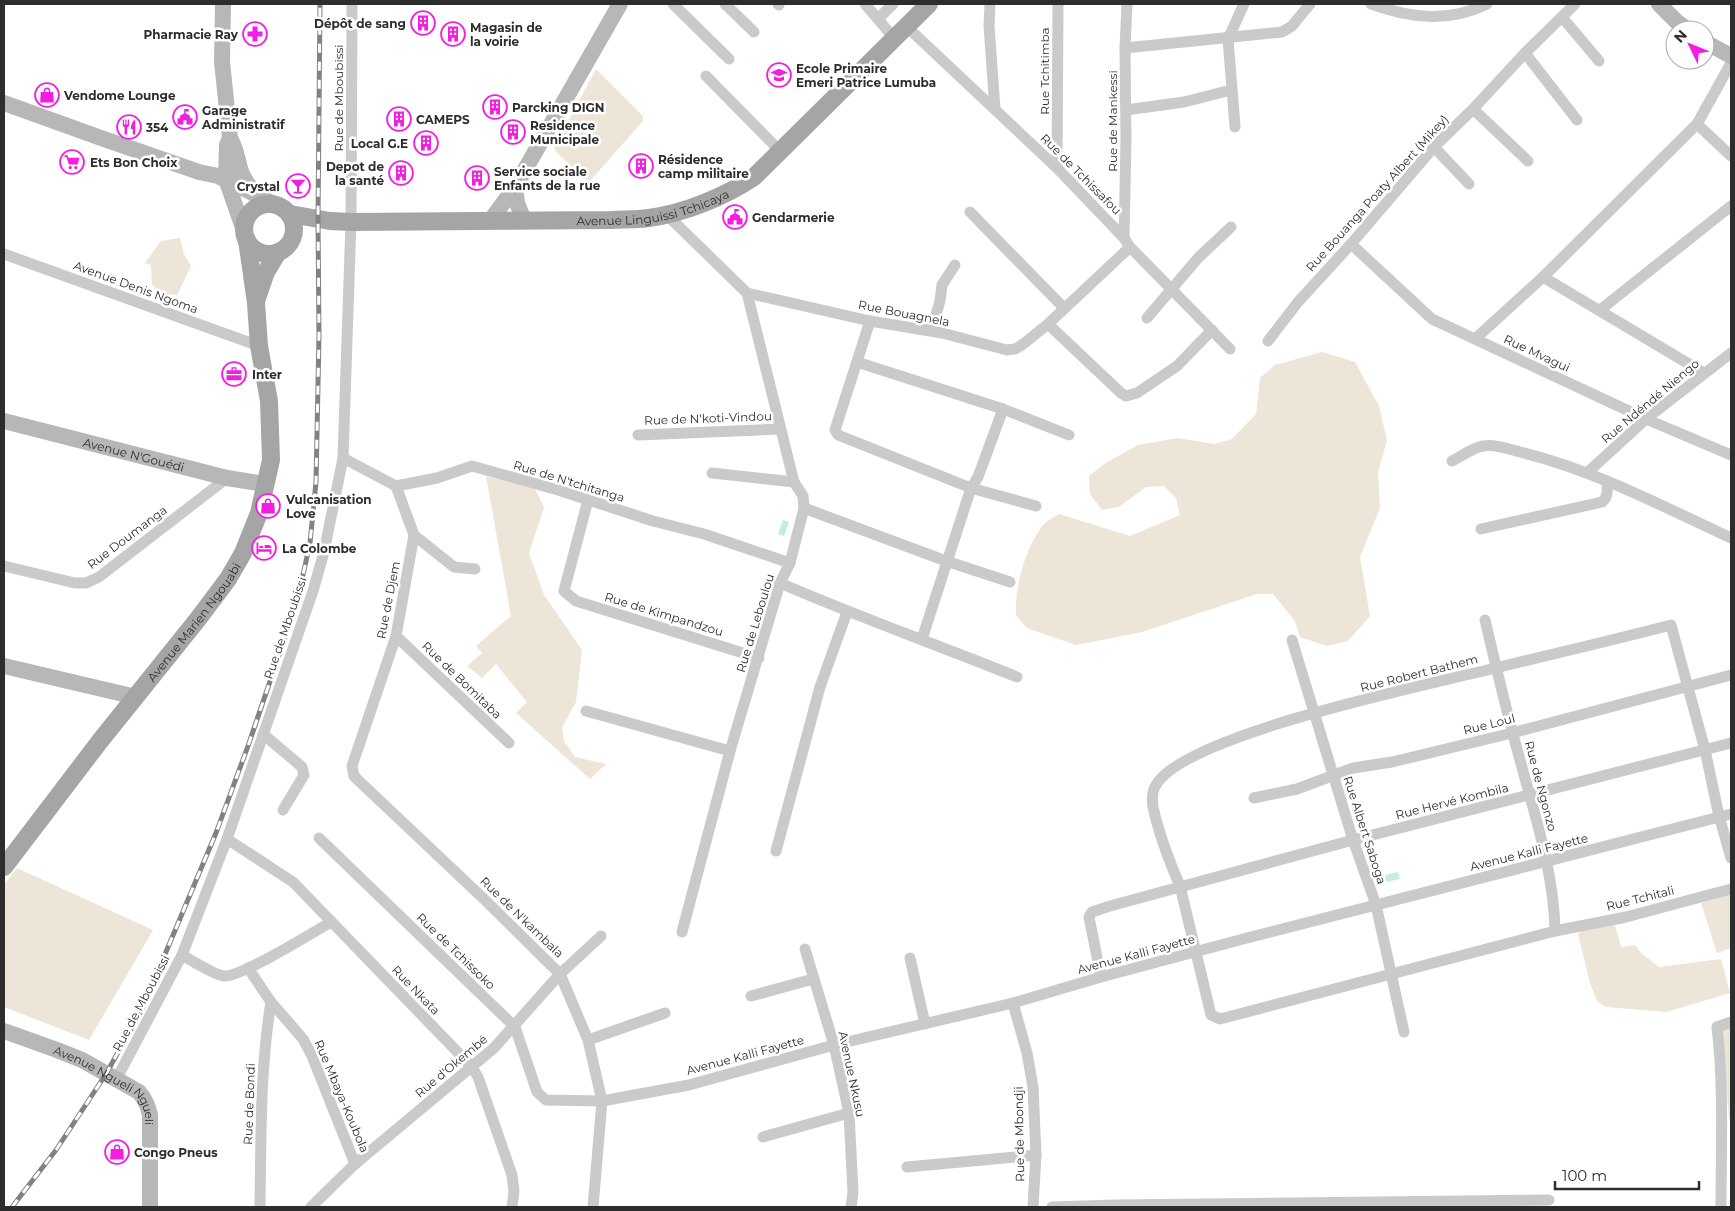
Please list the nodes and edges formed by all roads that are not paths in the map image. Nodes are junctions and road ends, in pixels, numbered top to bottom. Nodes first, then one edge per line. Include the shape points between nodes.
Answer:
1 (223, 4) edge
2 (352, 4) edge
3 (620, 4) edge
4 (673, 4) edge
5 (725, 4) edge
6 (865, 4) edge
7 (893, 4) edge
8 (929, 4) edge
9 (990, 4) edge
10 (1058, 4) edge
11 (1127, 4) edge
12 (1244, 4) edge
13 (1310, 4) edge
14 (1370, 4) edge
15 (1487, 4) edge
16 (1575, 4) edge
17 (1659, 4) edge
18 (1562, 17) junction
19 (878, 19) junction
20 (1675, 20) edge
21 (906, 26) junction
22 (754, 32) dead end
23 (894, 38) junction
24 (1228, 38) junction
25 (1715, 47) edge
26 (1125, 48) junction
27 (1525, 53) junction
28 (1731, 56) edge
29 (729, 60) dead end
30 (1599, 61) dead end
31 (1731, 63) edge
32 (706, 76) dead end
33 (1231, 90) junction
34 (4, 103) edge
35 (996, 109) junction
36 (1473, 109) junction
37 (1126, 110) junction
38 (1577, 120) dead end
39 (1697, 124) junction
40 (1234, 127) dead end
41 (229, 145) junction
42 (1434, 147) junction
43 (780, 151) junction
44 (1731, 156) edge
45 (1528, 161) dead end
46 (1057, 168) junction
47 (199, 172) junction
48 (226, 179) junction
49 (1469, 184) dead end
50 (515, 187) junction
51 (257, 194) junction
52 (234, 203) junction
53 (274, 204) junction
54 (1731, 206) edge
55 (970, 212) dead end
56 (290, 214) junction
57 (667, 215) junction
58 (524, 220) junction
59 (330, 221) junction
60 (490, 221) junction
61 (351, 222) junction
62 (1231, 227) dead end
63 (245, 236) junction
64 (292, 241) junction
65 (1127, 242) junction
66 (1351, 244) junction
67 (278, 252) junction
68 (4, 254) edge
69 (955, 265) dead end
70 (1543, 278) junction
71 (1173, 289) junction
72 (747, 294) junction
73 (256, 303) junction
74 (1064, 308) junction
75 (1600, 310) junction
76 (1147, 318) dead end
77 (870, 321) junction
78 (1048, 324) junction
79 (927, 330) junction
80 (1212, 330) junction
81 (1475, 339) junction
82 (1268, 341) dead end
83 (259, 346) junction
84 (1230, 349) dead end
85 (1731, 353) edge
86 (857, 362) junction
87 (1704, 373) junction
88 (1003, 409) junction
89 (1646, 419) junction
90 (4, 420) edge
91 (780, 429) junction
92 (638, 435) dead end
93 (1068, 435) dead end
94 (1731, 455) edge
95 (344, 458) junction
96 (1452, 461) dead end
97 (1588, 472) junction
98 (712, 473) dead end
99 (227, 478) junction
100 (1607, 480) junction
101 (794, 482) junction
102 (265, 484) junction
103 (396, 486) junction
104 (971, 488) junction
105 (588, 500) junction
106 (1036, 506) dead end
107 (804, 508) junction
108 (1480, 529) dead end
109 (414, 535) junction
110 (1731, 538) edge
111 (946, 561) junction
112 (790, 563) junction
113 (4, 566) edge
114 (475, 569) dead end
115 (1010, 582) dead end
116 (780, 584) junction
117 (846, 612) junction
118 (1486, 620) dead end
119 (396, 636) junction
120 (922, 639) junction
121 (1292, 640) dead end
122 (758, 658) junction
123 (4, 666) edge
124 (1496, 668) junction
125 (1731, 675) edge
126 (1017, 677) dead end
127 (1688, 687) junction
128 (136, 697) junction
129 (586, 711) dead end
130 (1314, 714) junction
131 (1512, 733) junction
132 (263, 734) junction
133 (1731, 743) edge
134 (509, 744) dead end
135 (1705, 750) junction
136 (730, 751) junction
137 (354, 776) joint
138 (1332, 776) junction
139 (1530, 796) junction
140 (1254, 798) dead end
141 (283, 810) dead end
142 (1731, 814) edge
143 (1719, 816) junction
144 (320, 838) dead end
145 (227, 839) junction
146 (1352, 840) junction
147 (776, 851) dead end
148 (1731, 858) edge
149 (1547, 862) junction
150 (4, 867) edge
151 (1180, 886) junction
152 (1731, 889) edge
153 (1376, 905) junction
154 (331, 922) junction
155 (1556, 931) junction
156 (682, 932) dead end
157 (601, 936) dead end
158 (805, 949) dead end
159 (1196, 952) junction
160 (182, 955) junction
161 (910, 958) dead end
162 (248, 968) junction
163 (1392, 973) junction
164 (560, 974) junction
165 (1101, 977) junction
166 (813, 979) junction
167 (751, 996) dead end
168 (271, 1002) junction
169 (1013, 1003) junction
170 (665, 1013) dead end
171 (1214, 1016) joint
172 (1731, 1022) edge
173 (925, 1024) junction
174 (515, 1027) junction
175 (4, 1031) edge
176 (1404, 1032) dead end
177 (588, 1040) junction
178 (834, 1045) junction
179 (472, 1067) junction
180 (116, 1080) junction
181 (546, 1100) joint
182 (602, 1101) junction
183 (849, 1113) junction
184 (763, 1137) dead end
185 (1036, 1155) junction
186 (355, 1164) junction
187 (907, 1168) dead end
188 (1550, 1200) dead end
189 (1491, 1204) edge
190 (1258, 1205) edge
191 (150, 1207) edge
192 (260, 1207) edge
193 (310, 1207) edge
194 (512, 1207) edge
195 (593, 1207) edge
196 (851, 1207) edge
197 (1033, 1207) edge
198 (1052, 1207) edge
199 (1721, 1207) edge

1 - 41 street, Avenue Marien Ngouabi via 222,62
2 - 61 street, Rue de Mboubissi
3 - 50 street
4 - 29 street
5 - 22 street
6 - 19 street
7 - 19 street
8 - 21 main road, Avenue Linguissi Tchicaya
9 - 35 street
10 - 46 street, Rue Tchitimba
11 - 26 street, Rue de Mankessi
12 - 24 street
13 - 24 street via 1286,30
14 - 15 street via 1395,12 1432,17
16 - 18 street, Rue Bouanga Poaty Albert (Mikey)
17 - 20 street
18 - 27 street, Rue Bouanga Poaty Albert (Mikey)
18 - 30 street
19 - 23 street
21 - 23 main road, Avenue Linguissi Tchicaya
21 - 35 street, Rue de Tchissafou
23 - 43 main road, Avenue Linguissi Tchicaya
24 - 26 street
24 - 33 street
25 - 28 street
26 - 37 street, Rue de Mankessi
27 - 36 street, Rue Bouanga Poaty Albert (Mikey)
27 - 38 street
31 - 39 street
32 - 43 street
33 - 37 street via 1184,102
33 - 40 street
34 - 47 street
35 - 46 street, Rue de Tchissafou
36 - 42 street, Rue Bouanga Poaty Albert (Mikey)
36 - 45 street
37 - 65 street, Rue de Mankessi
39 - 44 street
39 - 70 street
41 - 47 street via 216,165
41 - 48 street, Avenue Marien Ngouabi
41 - 51 street, Avenue Marien Ngouabi via 236,148 240,170
42 - 49 street
42 - 66 street, Rue Bouanga Poaty Albert (Mikey)
43 - 57 main road, Avenue Linguissi Tchicaya via 754,177 734,190
46 - 65 street, Rue de Tchissafou
47 - 48 street, Avenue Marien Ngouabi
47 - 52 street, Avenue Marien Ngouabi
48 - 51 street, Avenue Marien Ngouabi
48 - 52 street, Avenue Marien Ngouabi
50 - 58 street
50 - 60 street
51 - 53 street, Avenue Marien Ngouabi
52 - 63 street, Avenue Marien Ngouabi
53 - 56 main road
53 - 63 main road via 264,204 248,214
54 - 75 street
55 - 74 street
56 - 59 main road
56 - 64 main road via 294,222
57 - 58 main road, Avenue Linguissi Tchicaya via 638,219
57 - 72 street
58 - 60 main road, Avenue Linguissi Tchicaya
59 - 61 main road, Avenue Linguissi Tchicaya
59 - 64 main road
60 - 61 main road, Avenue Linguissi Tchicaya
61 - 95 street, Rue de Mboubissi
62 - 71 street via 1198,258
63 - 67 main road via 259,252
63 - 73 main road, Avenue Marien Ngouabi
64 - 67 main road
65 - 71 street, Rue de Tchissafou
65 - 74 street, Rue Bouagnela
66 - 81 street, Rue Mvagui via 1432,319
66 - 82 street, Rue Bouanga Poaty Albert (Mikey) via 1298,302
67 - 73 main road, Avenue Marien Ngouabi via 266,272
68 - 83 street, Avenue Denis Ngoma
69 - 79 street via 942,285 935,318
70 - 75 street
70 - 81 street
71 - 76 street
71 - 80 street, Rue de Tchissafou
72 - 77 street, Rue Bouagnela
72 - 91 street
73 - 83 main road, Avenue Marien Ngouabi
74 - 78 street, Rue Bouagnela
75 - 87 street
77 - 79 street, Rue Bouagnela
77 - 86 street
78 - 79 street, Rue Bouagnela via 1022,345 1007,350
78 - 80 street via 1126,396 1137,393 1177,366
80 - 84 street, Rue de Tchissafou
81 - 89 street, Rue Mvagui
83 - 102 main road, Avenue Marien Ngouabi via 269,401 271,460
85 - 87 street, Rue Ndéndé Niengo
86 - 88 street
86 - 104 street via 835,433
87 - 89 street, Rue Ndéndé Niengo
88 - 93 street
88 - 104 street
89 - 94 street, Rue Mvagui
89 - 97 street, Rue Ndéndé Niengo
90 - 99 street, Avenue N'Gouédi
91 - 92 street, Rue de N'koti-Vindou
91 - 101 street
95 - 103 street
95 - 132 street, Rue de Mboubissi via 313,591
96 - 97 street via 1474,449 1495,446
97 - 100 street
98 - 101 street
99 - 102 street, Avenue N'Gouédi
99 - 113 street, Rue Doumanga via 99,577 86,583
100 - 108 street via 1606,497 1602,502
100 - 110 street
101 - 107 street via 803,496
102 - 128 main road, Avenue Marien Ngouabi via 259,512 243,553 228,579
103 - 105 street, Rue de N'tchitanga via 472,466
103 - 109 street
104 - 106 street
104 - 111 street
105 - 112 street, Rue de N'tchitanga
105 - 122 street, Rue de Kimpandzou via 564,591 576,601
107 - 111 street
107 - 112 street, Rue de Leboulou
109 - 114 street via 454,567
109 - 119 street, Rue de Djem
111 - 115 street
111 - 120 street
112 - 116 street, Rue de Leboulou
116 - 117 street
116 - 122 street, Rue de Leboulou
117 - 120 street
117 - 147 street via 820,687
118 - 124 street, Rue de Ngonzo
119 - 134 street, Rue de Bomitaba
119 - 137 street, Rue de Djem via 352,766
120 - 126 street
121 - 130 street, Rue Albert Saboga
122 - 136 street, Rue de Leboulou
123 - 128 street
124 - 127 street, Rue Robert Bathem via 1671,625
124 - 130 street, Rue Robert Bathem
124 - 131 street, Rue de Ngonzo
125 - 127 street, Rue Loul
127 - 131 street, Rue Loul
127 - 135 street
128 - 150 main road, Avenue Marien Ngouabi
129 - 136 street
130 - 138 street, Rue Albert Saboga
130 - 151 street, Rue Robert Bathem via 1212,747 1164,774 1156,784 1153,806
131 - 138 street, Rue Loul via 1392,762 1353,768
131 - 139 street, Rue de Ngonzo
132 - 141 street via 304,772
132 - 145 street, Rue de Mboubissi
133 - 135 street, Rue Hervé Kombila
135 - 139 street, Rue Hervé Kombila
135 - 143 street
136 - 156 street, Rue de Leboulou
137 - 164 street, Rue de N'kambala
138 - 140 street, Rue Loul via 1297,789
138 - 146 street, Rue Albert Saboga
139 - 146 street, Rue Hervé Kombila
139 - 149 street, Rue de Ngonzo
142 - 143 street, Avenue Kalli Fayette
143 - 148 street
143 - 149 street, Avenue Kalli Fayette
144 - 174 street, Rue de Tchissoko
145 - 154 street, Rue Nkata via 293,882
145 - 160 street, Rue de Mboubissi
146 - 151 street, Rue Hervé Kombila
146 - 153 street, Rue Albert Saboga
149 - 153 street, Avenue Kalli Fayette
149 - 155 street, Rue de Ngonzo
151 - 159 street, Rue Robert Bathem
151 - 165 street, Rue Hervé Kombila via 1090,914
152 - 155 street, Rue Tchitali via 1626,917
153 - 159 street, Avenue Kalli Fayette
153 - 163 street, Rue Albert Saboga
154 - 162 street
154 - 179 street, Rue Nkata
155 - 163 street, Rue Tchitali
157 - 164 street, Rue d'Okembé
158 - 166 street, Avenue Nkusu
159 - 165 street, Avenue Kalli Fayette
159 - 171 street, Rue Robert Bathem via 1211,1016
160 - 162 street via 224,976
160 - 180 street, Rue de Mboubissi
161 - 173 street
162 - 168 street, Rue Mbaya-Koubola
163 - 171 street, Rue Tchitali via 1220,1019
163 - 176 street, Rue Albert Saboga
164 - 174 street, Rue d'Okembé
164 - 177 street, Rue de N'kambala
165 - 169 street, Avenue Kalli Fayette
166 - 167 street
166 - 178 street, Avenue Nkusu
168 - 186 street, Rue Mbaya-Koubola via 303,1039 312,1056
168 - 192 street, Rue de Bondi via 266,1030
169 - 173 street, Avenue Kalli Fayette
169 - 185 street, Rue de Mbondji via 1033,1087
170 - 177 street
172 - 199 street via 1716,1027 1721,1104
173 - 178 street, Avenue Kalli Fayette
174 - 179 street, Rue d'Okembé
174 - 181 street, Rue de Tchissoko via 537,1092
175 - 180 street, Avenue Ngueli Ngueli via 82,1060
177 - 182 street, Rue de N'kambala
178 - 182 street, Avenue Kalli Fayette via 689,1085
178 - 183 street, Avenue Nkusu
179 - 186 street, Rue d'Okembé
179 - 194 street, Rue Nkata via 514,1182
180 - 191 street, Avenue Ngueli Ngueli via 139,1092 148,1105
181 - 182 street, Avenue Kalli Fayette
182 - 195 street, Rue de N'kambala
183 - 184 street
183 - 196 street, Avenue Nkusu
185 - 187 street
185 - 197 street, Rue de Mbondji
186 - 193 street, Rue d'Okembé
188 - 189 street
189 - 190 street
190 - 198 street

